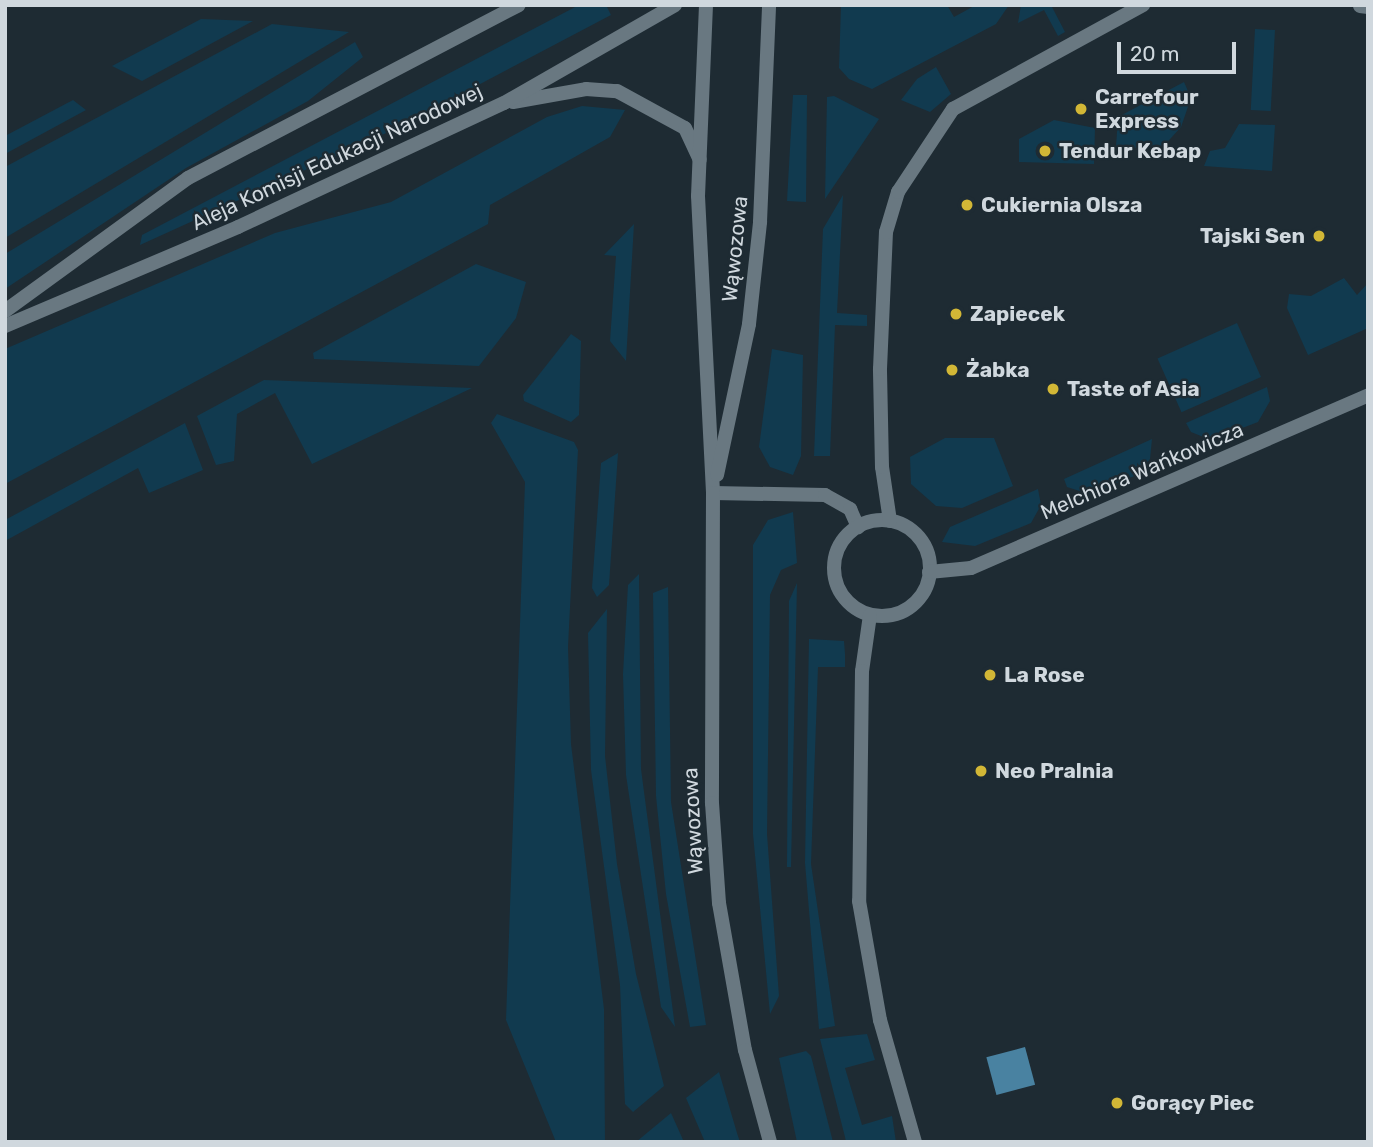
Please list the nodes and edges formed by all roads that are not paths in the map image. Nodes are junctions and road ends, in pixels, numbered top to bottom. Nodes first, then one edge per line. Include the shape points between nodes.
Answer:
1 (519, 5) edge
2 (675, 5) edge
3 (706, 5) edge
4 (769, 5) edge
5 (1143, 5) edge
6 (1360, 6) edge
7 (1368, 7) edge
8 (504, 103) junction
9 (699, 160) junction
10 (5, 311) edge
11 (5, 326) edge
12 (1368, 395) edge
13 (713, 493) junction
14 (890, 520) junction
15 (858, 527) junction
16 (929, 572) junction
17 (870, 615) junction
18 (770, 1142) edge
19 (915, 1142) edge

1 - 10 street, Aleja Komisji Edukacji Narodowej via 188,178
2 - 8 street, Aleja Komisji Edukacji Narodowej
3 - 9 street, Wąwozowa
4 - 13 street, Wąwozowa via 761,208 749,324
5 - 14 street via 953,109 898,192 886,232 880,369 882,467
6 - 7 street
8 - 9 street, Wąwozowa via 586,89 617,90 643,100 685,128
8 - 11 street, Aleja Komisji Edukacji Narodowej via 238,227
9 - 13 street, Wąwozowa
12 - 16 street, Melchiora Wańkowicza via 971,568
13 - 15 street via 825,495 850,509
13 - 18 street, Wąwozowa via 712,803 719,903 745,1050
14 - 15 street
14 - 16 street via 916,534 925,547
15 - 17 street via 836,552 834,572 844,599
16 - 17 street via 914,604 888,616
17 - 19 street via 862,671 859,901 880,1020

